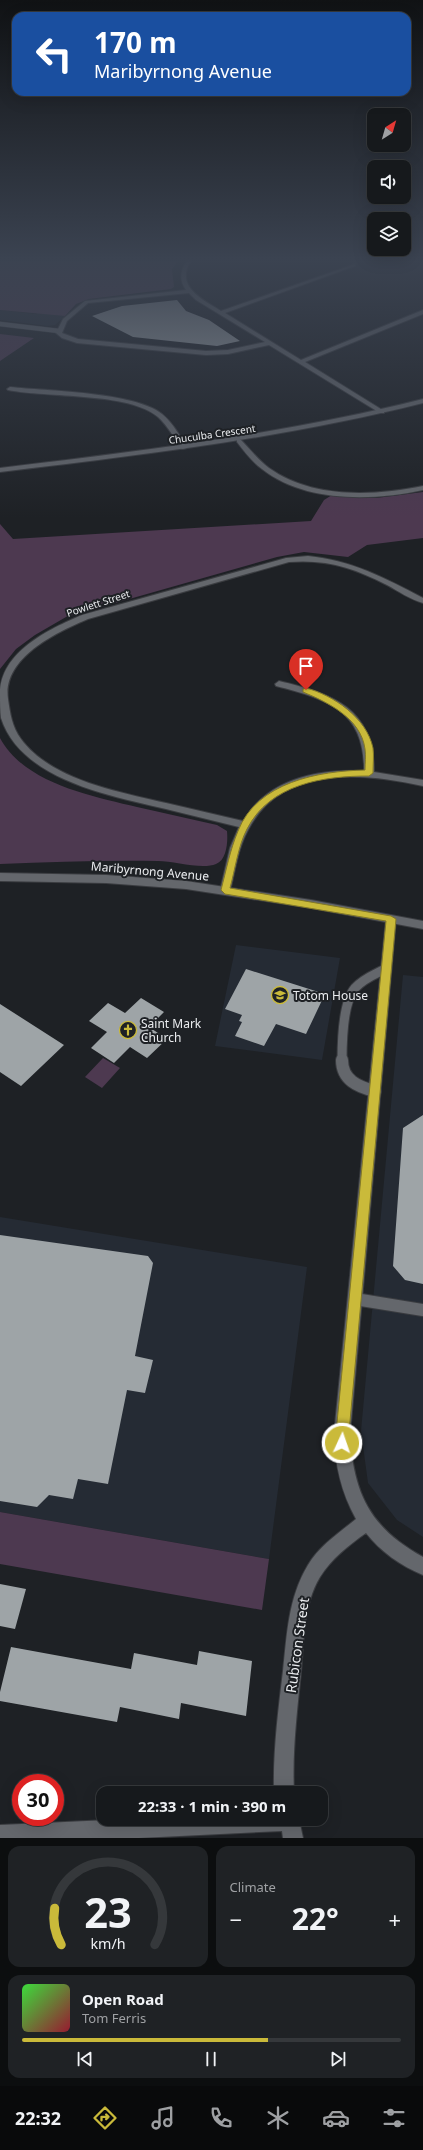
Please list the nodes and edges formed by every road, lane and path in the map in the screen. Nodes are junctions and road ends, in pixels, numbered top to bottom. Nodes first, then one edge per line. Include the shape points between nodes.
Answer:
1 (139, 347) edge
2 (252, 347) edge
3 (276, 347) edge
4 (338, 347) edge
5 (301, 362) junction
6 (10, 389) dead end
7 (423, 401) edge
8 (382, 412) junction
9 (239, 441) junction
10 (184, 448) junction
11 (0, 470) edge
12 (423, 488) edge
13 (423, 601) edge
14 (279, 684) dead end
15 (369, 773) junction
16 (423, 783) edge
17 (245, 825) junction
18 (0, 877) edge
19 (16, 878) junction
20 (0, 880) edge
21 (225, 890) junction
22 (391, 919) junction
23 (423, 925) edge
24 (387, 968) junction
25 (375, 1091) junction
26 (355, 1299) junction
27 (423, 1310) edge
28 (367, 1521) junction
29 (423, 1566) edge
30 (284, 1786) edge
31 (290, 1826) edge
32 (0, 1835) edge

1 - 2 street via 206,353
3 - 5 street
4 - 5 street
5 - 8 street
6 - 10 street via 139,404 161,415
7 - 8 street, Chuculba Crescent
8 - 9 street, Chuculba Crescent via 314,428
9 - 10 street, Chuculba Crescent
9 - 12 street via 269,471 306,487 369,495
10 - 11 street, Chuculba Crescent
13 - 17 street, Powlett Street via 343,562 316,558 289,560 78,620 58,628 36,643 12,668 1,698 3,718 12,738 41,766 84,786
14 - 15 street via 318,695 348,714 362,730 366,739 369,748
15 - 16 street
15 - 17 street via 326,775 288,787 258,807
17 - 21 street
18 - 19 street, Maribyrnong Avenue
19 - 20 street, Maribyrnong Avenue
19 - 21 street, Maribyrnong Avenue via 106,880
21 - 22 street, Maribyrnong Avenue
22 - 23 street, Maribyrnong Avenue
22 - 24 street
24 - 25 street
24 - 25 lane via 357,985 350,994 342,1054 343,1070 349,1078 361,1088
25 - 26 street
26 - 27 lane
26 - 28 street via 342,1452 349,1487
28 - 29 street via 394,1549
28 - 30 street, Rubicon Street via 324,1558 314,1571 303,1595 297,1621 284,1740
31 - 32 street

